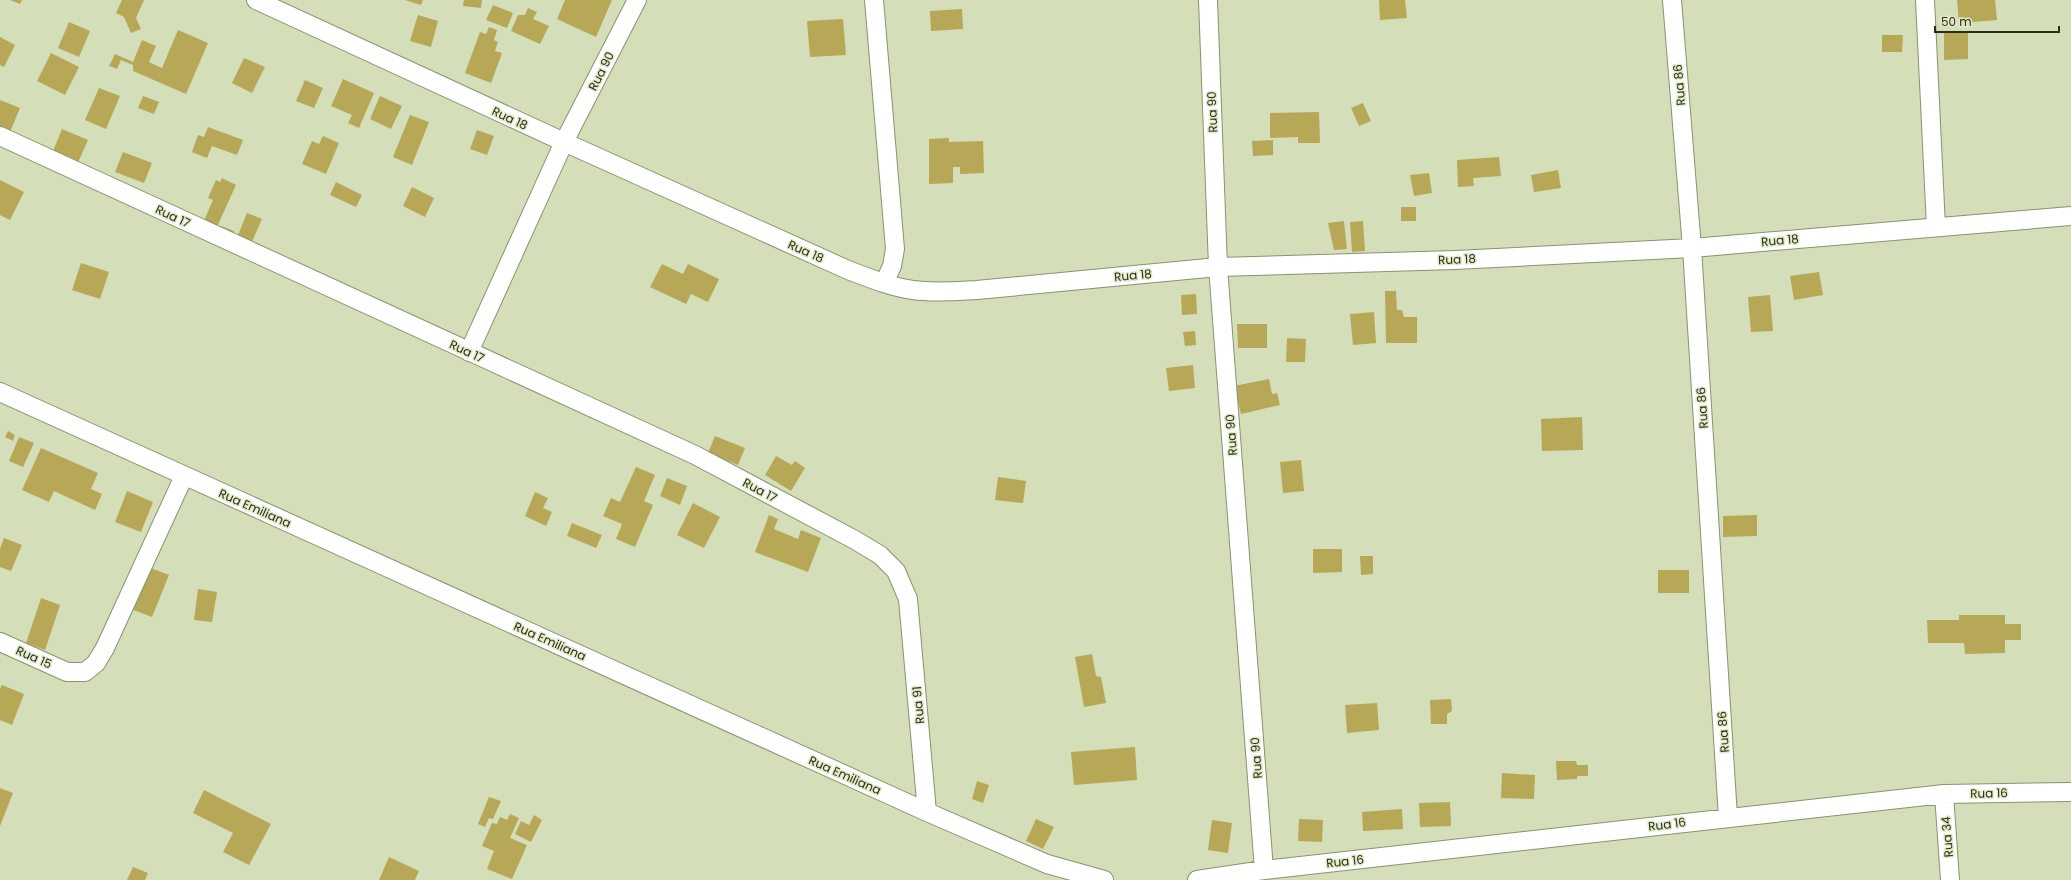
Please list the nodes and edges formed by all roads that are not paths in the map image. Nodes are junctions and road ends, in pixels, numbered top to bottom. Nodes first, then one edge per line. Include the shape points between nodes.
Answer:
1 (256, 0) edge
2 (637, 0) edge
3 (874, 0) edge
4 (1208, 0) edge
5 (1672, 0) edge
6 (1925, 0) edge
7 (0, 136) edge
8 (564, 142) junction
9 (2071, 216) edge
10 (1936, 227) junction
11 (1692, 248) junction
12 (1218, 267) junction
13 (884, 283) junction
14 (469, 352) junction
15 (0, 392) edge
16 (184, 476) junction
17 (908, 599) joint
18 (0, 642) edge
19 (2071, 792) edge
20 (1944, 794) junction
21 (927, 812) junction
22 (1728, 817) junction
23 (1264, 870) junction
24 (1104, 880) edge
25 (1197, 880) edge
26 (1950, 880) edge

1 - 8 street, Rua 18
2 - 8 street, Rua 90
3 - 13 street via 895,248 892,266
4 - 12 street, Rua 90
5 - 11 street, Rua 86
6 - 10 street
7 - 14 street, Rua 17
8 - 13 street, Rua 18 via 848,270
8 - 14 street, Rua 90
9 - 10 street, Rua 18
10 - 11 street, Rua 18
11 - 12 street, Rua 18 via 1455,260
11 - 22 street, Rua 86
12 - 13 street, Rua 18 via 947,292 912,290
12 - 23 street, Rua 90
14 - 17 street, Rua 17 via 695,456 855,540 880,555 896,572
15 - 16 street, Rua Emiliana
16 - 18 street, Rua 15 via 96,663 85,672 67,672
16 - 21 street, Rua Emiliana
17 - 21 street, Rua 91
19 - 20 street, Rua 16
20 - 22 street, Rua 16
20 - 26 street, Rua 34
21 - 24 street, Rua Emiliana via 1048,864
22 - 23 street, Rua 16
23 - 25 street

